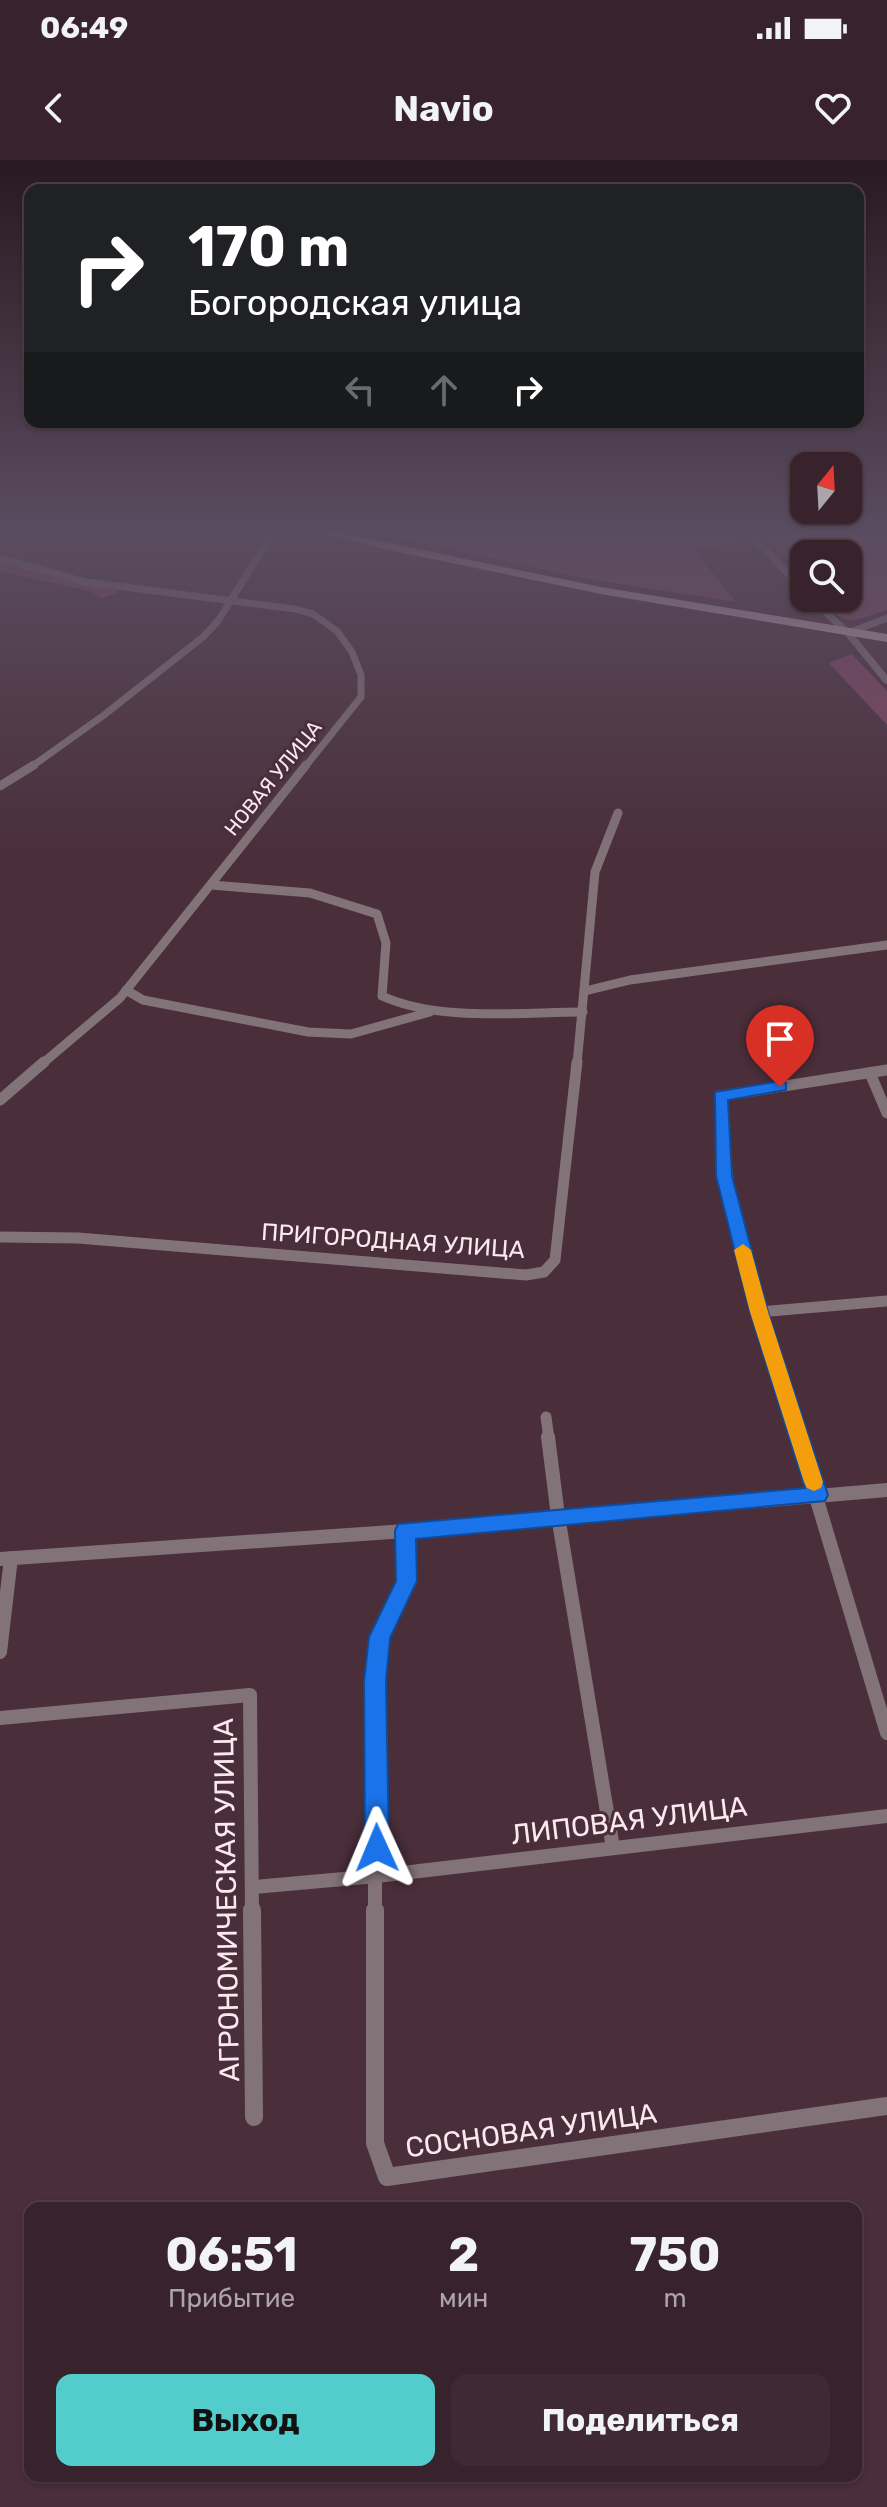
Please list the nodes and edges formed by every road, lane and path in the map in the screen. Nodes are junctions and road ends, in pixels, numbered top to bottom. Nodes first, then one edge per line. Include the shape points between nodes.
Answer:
1 (198, 641) edge
2 (343, 641) edge
3 (854, 641) edge
4 (887, 681) edge
5 (0, 786) edge
6 (618, 813) dead end
7 (211, 885) junction
8 (887, 945) edge
9 (126, 990) junction
10 (585, 991) junction
11 (444, 1009) junction
12 (583, 1012) junction
13 (887, 1070) edge
14 (870, 1073) junction
15 (0, 1100) edge
16 (887, 1113) edge
17 (0, 1237) edge
18 (887, 1301) edge
19 (759, 1312) junction
20 (546, 1417) dead end
21 (887, 1490) edge
22 (818, 1495) junction
23 (558, 1516) junction
24 (406, 1531) junction
25 (6, 1558) edge
26 (0, 1652) edge
27 (0, 1718) edge
28 (887, 1733) edge
29 (887, 1816) edge
30 (613, 1848) junction
31 (377, 1876) junction
32 (254, 1887) junction
33 (887, 2106) edge
34 (254, 2117) dead end

1 - 5 street via 29,770
2 - 7 street, НОВАЯ УЛИЦА via 362,677 361,697
3 - 4 street
6 - 10 street, ПРИГОРОДНАЯ УЛИЦА via 595,872
7 - 9 street, НОВАЯ УЛИЦА
7 - 11 street via 310,893 377,914 386,943 382,996
8 - 10 street via 630,980
9 - 11 street via 143,1000 308,1032 351,1034
9 - 15 street, НОВАЯ УЛИЦА
10 - 12 street, ПРИГОРОДНАЯ УЛИЦА
11 - 12 street
12 - 17 street, ПРИГОРОДНАЯ УЛИЦА via 555,1260 544,1272 512,1274 78,1238
13 - 14 street
14 - 16 street
14 - 19 street via 720,1096 724,1176
18 - 19 street
19 - 22 street
20 - 23 street
21 - 22 street
22 - 23 street
22 - 28 street
23 - 24 street
23 - 30 street
24 - 25 street
24 - 31 street via 406,1581 379,1637 375,1681
25 - 26 street
27 - 32 street, АГРОНОМИЧЕСКАЯ УЛИЦА via 250,1695
29 - 30 street, ЛИПОВАЯ УЛИЦА
30 - 31 street, ЛИПОВАЯ УЛИЦА
31 - 32 street, ЛИПОВАЯ УЛИЦА
31 - 33 street, СОСНОВАЯ УЛИЦА via 375,2143 387,2177
32 - 34 street, АГРОНОМИЧЕСКАЯ УЛИЦА

